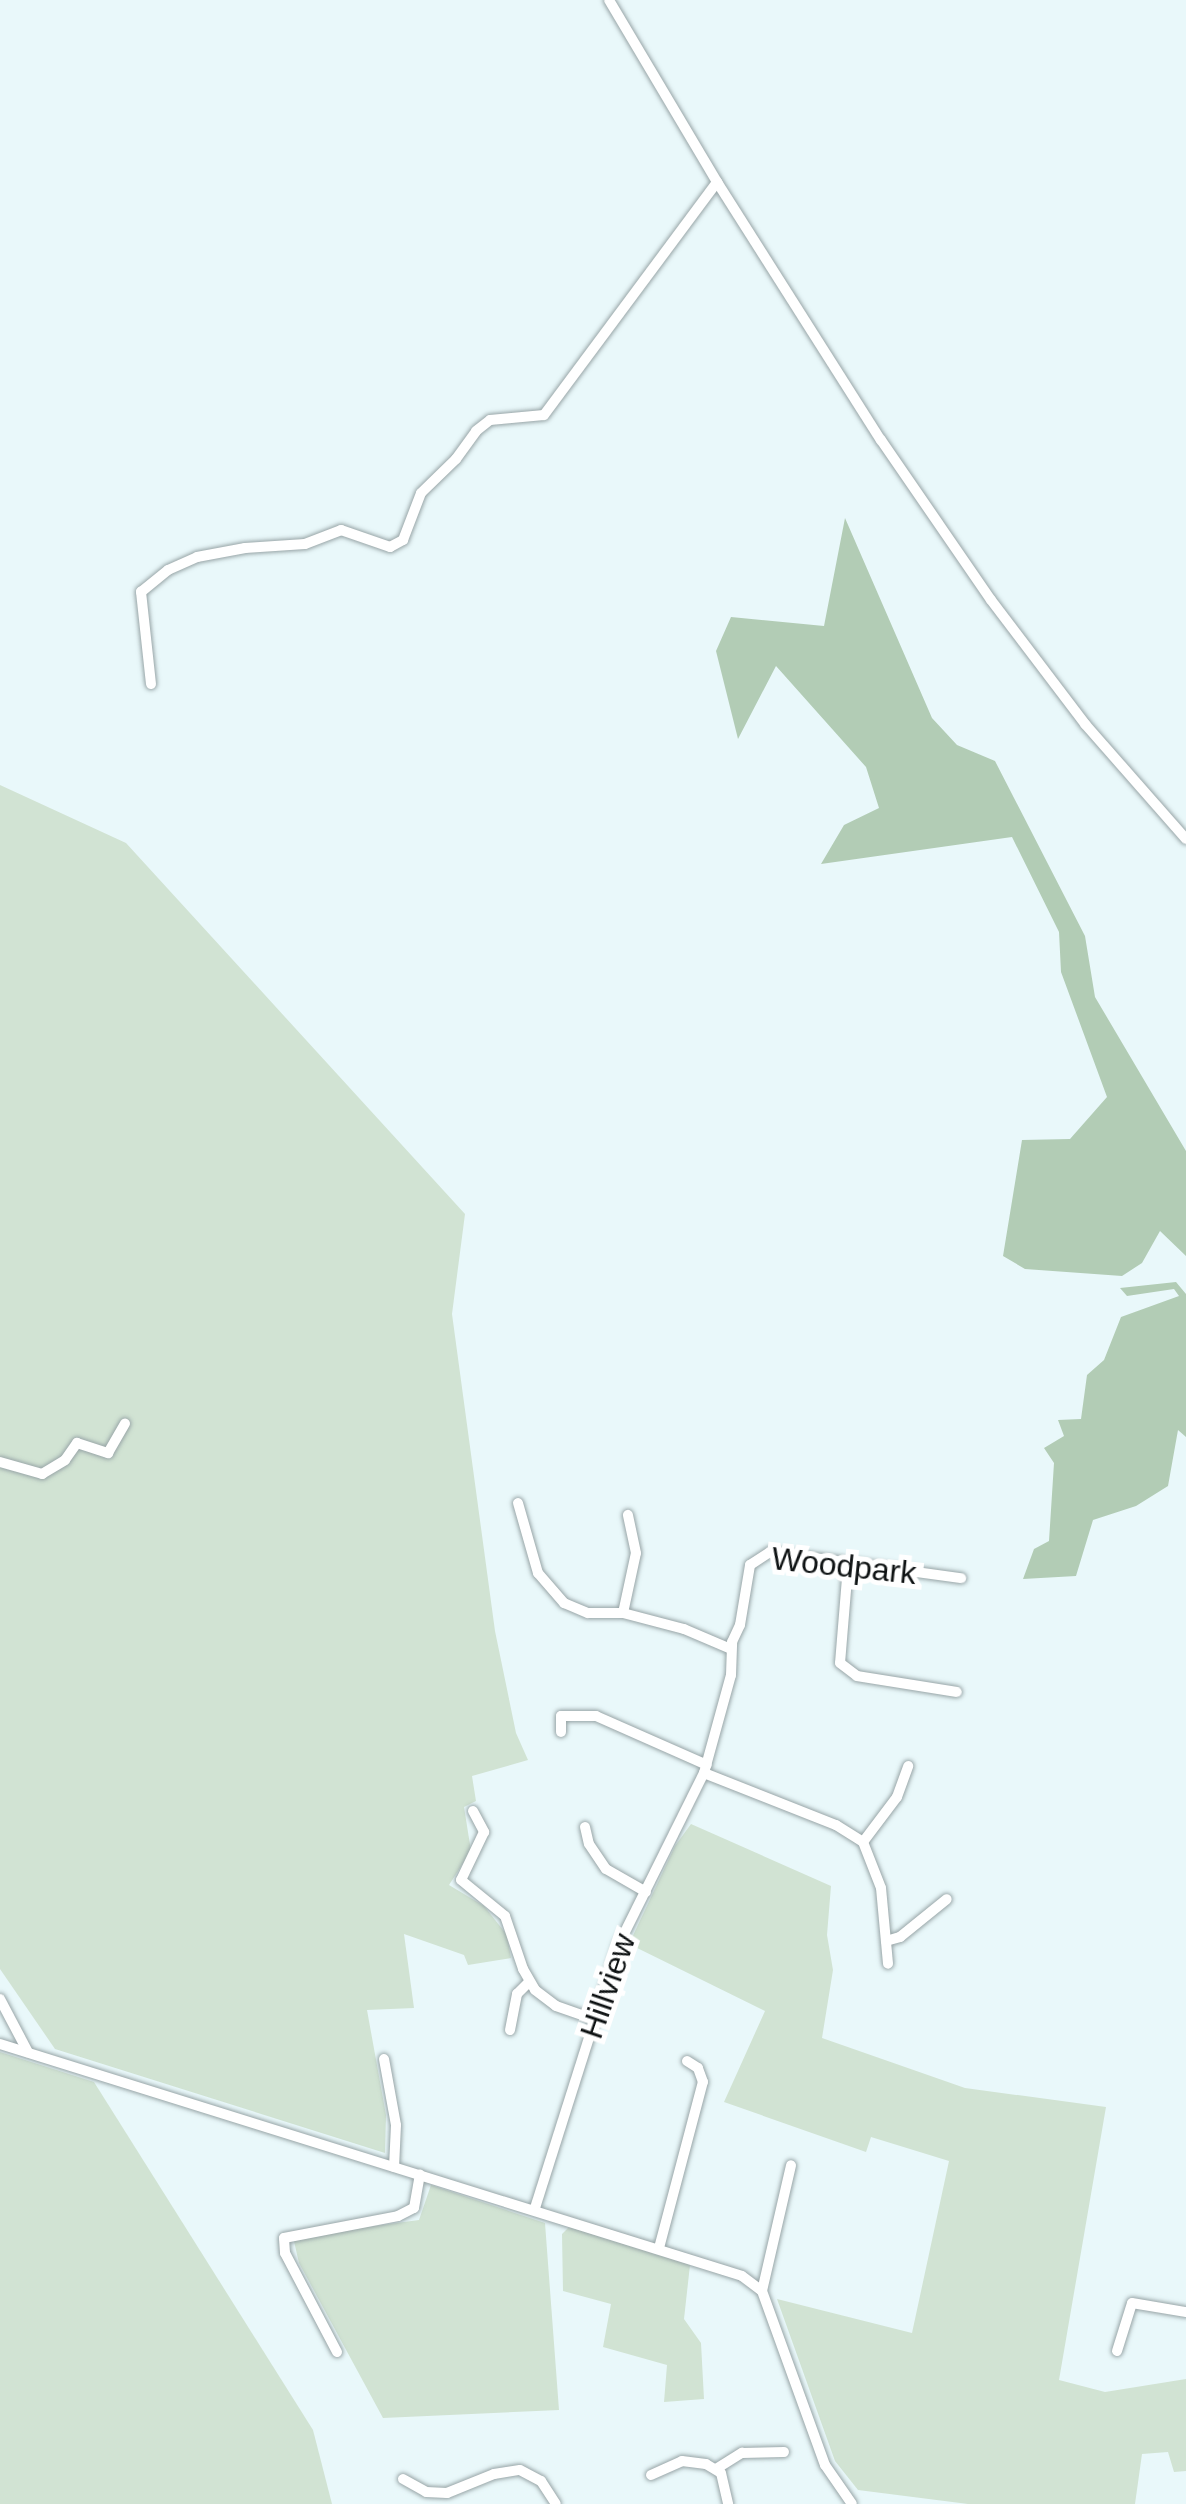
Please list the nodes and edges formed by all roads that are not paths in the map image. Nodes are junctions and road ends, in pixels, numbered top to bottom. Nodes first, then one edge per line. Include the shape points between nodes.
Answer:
1 (609, 0) edge
2 (716, 182) junction
3 (151, 684) dead end
4 (1186, 839) edge
5 (126, 1422) dead end
6 (0, 1462) edge
7 (518, 1503) dead end
8 (628, 1513) dead end
9 (848, 1566) junction
10 (962, 1578) dead end
11 (624, 1614) junction
12 (731, 1649) junction
13 (957, 1692) dead end
14 (724, 1700) joint
15 (561, 1732) dead end
16 (908, 1766) dead end
17 (705, 1769) junction
18 (473, 1812) dead end
19 (585, 1825) dead end
20 (863, 1842) junction
21 (646, 1892) junction
22 (947, 1899) dead end
23 (886, 1941) junction
24 (888, 1964) dead end
25 (529, 1982) junction
26 (0, 1998) edge
27 (596, 2020) junction
28 (509, 2030) dead end
29 (0, 2044) edge
30 (28, 2052) junction
31 (384, 2059) dead end
32 (687, 2061) dead end
33 (791, 2166) dead end
34 (394, 2167) junction
35 (420, 2175) junction
36 (535, 2208) junction
37 (659, 2248) junction
38 (762, 2292) junction
39 (1186, 2312) edge
40 (1117, 2351) dead end
41 (337, 2352) dead end
42 (784, 2452) dead end
43 (716, 2469) junction
44 (651, 2475) dead end
45 (403, 2479) dead end
46 (556, 2504) edge
47 (728, 2504) edge
48 (852, 2504) edge

1 - 2 street
2 - 3 street via 544,415 490,420 476,430 421,493 403,540 390,546 341,530 305,544 229,550 183,563 141,592
2 - 4 street via 991,600 1085,724
5 - 6 street via 108,1453 76,1443 65,1460 42,1474
7 - 11 street via 538,1573 554,1594 578,1610
8 - 11 street via 636,1552
9 - 10 street, Woodpark
9 - 12 street, Woodpark via 762,1554 746,1574
9 - 13 street via 840,1663 858,1676
11 - 12 street
12 - 14 street, Woodpark
14 - 17 street, Hillview
15 - 17 street via 561,1716 596,1716
16 - 20 street via 896,1797
17 - 20 street via 836,1824
17 - 21 street, Hillview
18 - 25 street via 484,1832 461,1880 505,1916
19 - 21 street via 606,1869
20 - 23 street via 881,1888
21 - 27 street, Hillview via 618,1946
22 - 23 street
23 - 24 street
25 - 27 street via 556,2006
25 - 28 street via 517,1994
26 - 30 street
27 - 36 street, Hillview
29 - 30 street
30 - 34 street
31 - 34 street via 396,2125
32 - 37 street via 702,2082
33 - 38 street
34 - 35 street
35 - 36 street
35 - 41 street via 414,2208 398,2216 284,2238 285,2253
36 - 37 street
37 - 38 street via 742,2276
38 - 48 street via 825,2465
39 - 40 street via 1132,2303
42 - 43 street via 742,2453
43 - 44 street via 682,2462
43 - 47 street
45 - 46 street via 426,2492 447,2493 520,2470 541,2480

